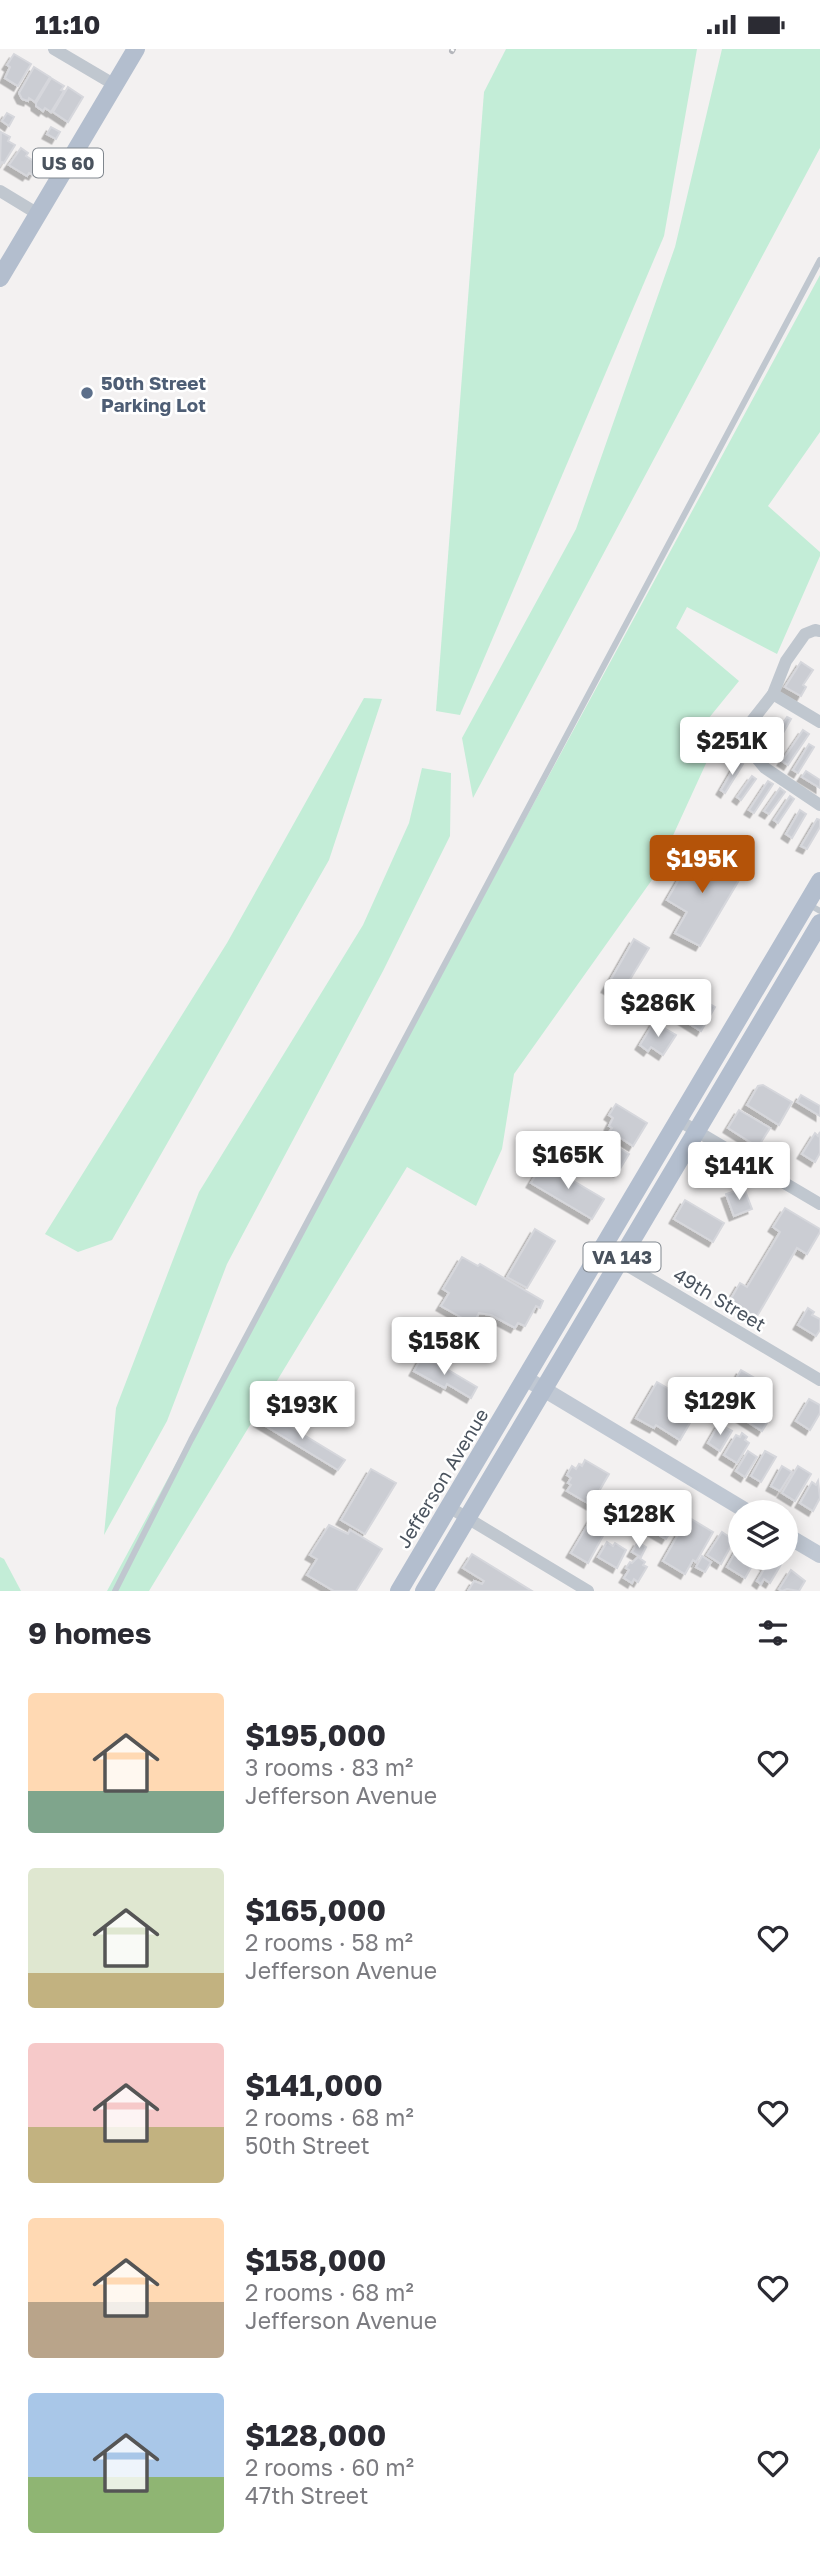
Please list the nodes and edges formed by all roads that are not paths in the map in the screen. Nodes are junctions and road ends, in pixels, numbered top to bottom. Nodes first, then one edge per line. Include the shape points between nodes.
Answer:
1 (54, 49) edge
2 (136, 49) edge
3 (115, 85) junction
4 (0, 191) edge
5 (38, 214) junction
6 (820, 260) edge
7 (0, 278) edge
8 (820, 631) edge
9 (773, 694) junction
10 (820, 722) edge
11 (820, 805) edge
12 (820, 881) edge
13 (813, 907) edge
14 (820, 923) edge
15 (678, 1120) junction
16 (696, 1131) junction
17 (820, 1204) edge
18 (601, 1250) junction
19 (619, 1261) junction
20 (525, 1378) junction
21 (820, 1380) edge
22 (543, 1390) junction
23 (728, 1500) edge
24 (449, 1507) junction
25 (467, 1519) junction
26 (798, 1542) edge
27 (820, 1555) edge
28 (115, 1591) edge
29 (399, 1591) edge
30 (424, 1591) edge
31 (588, 1591) edge

1 - 3 street
2 - 3 main road, US 60
3 - 5 main road, US 60
4 - 5 street
5 - 7 main road, US 60
6 - 28 lane via 191,1440
8 - 9 street via 804,634 786,661
9 - 10 street
9 - 11 street via 751,722 748,748 765,768
12 - 13 main road, Jefferson Avenue / VA 143
13 - 15 main road, Jefferson Avenue / VA 143
14 - 16 main road, VA 143
15 - 16 street
15 - 18 main road, Jefferson Avenue / VA 143
16 - 17 street
16 - 19 main road, VA 143
18 - 19 street, 49th Street
18 - 20 main road, Jefferson Avenue / VA 143
19 - 21 street, 49th Street
19 - 22 main road, VA 143
20 - 22 street
20 - 24 main road, Jefferson Avenue / VA 143
22 - 23 street
22 - 25 main road, VA 143
24 - 25 street
24 - 29 main road, Jefferson Avenue / VA 143
25 - 30 main road, VA 143
25 - 31 street
26 - 27 street

